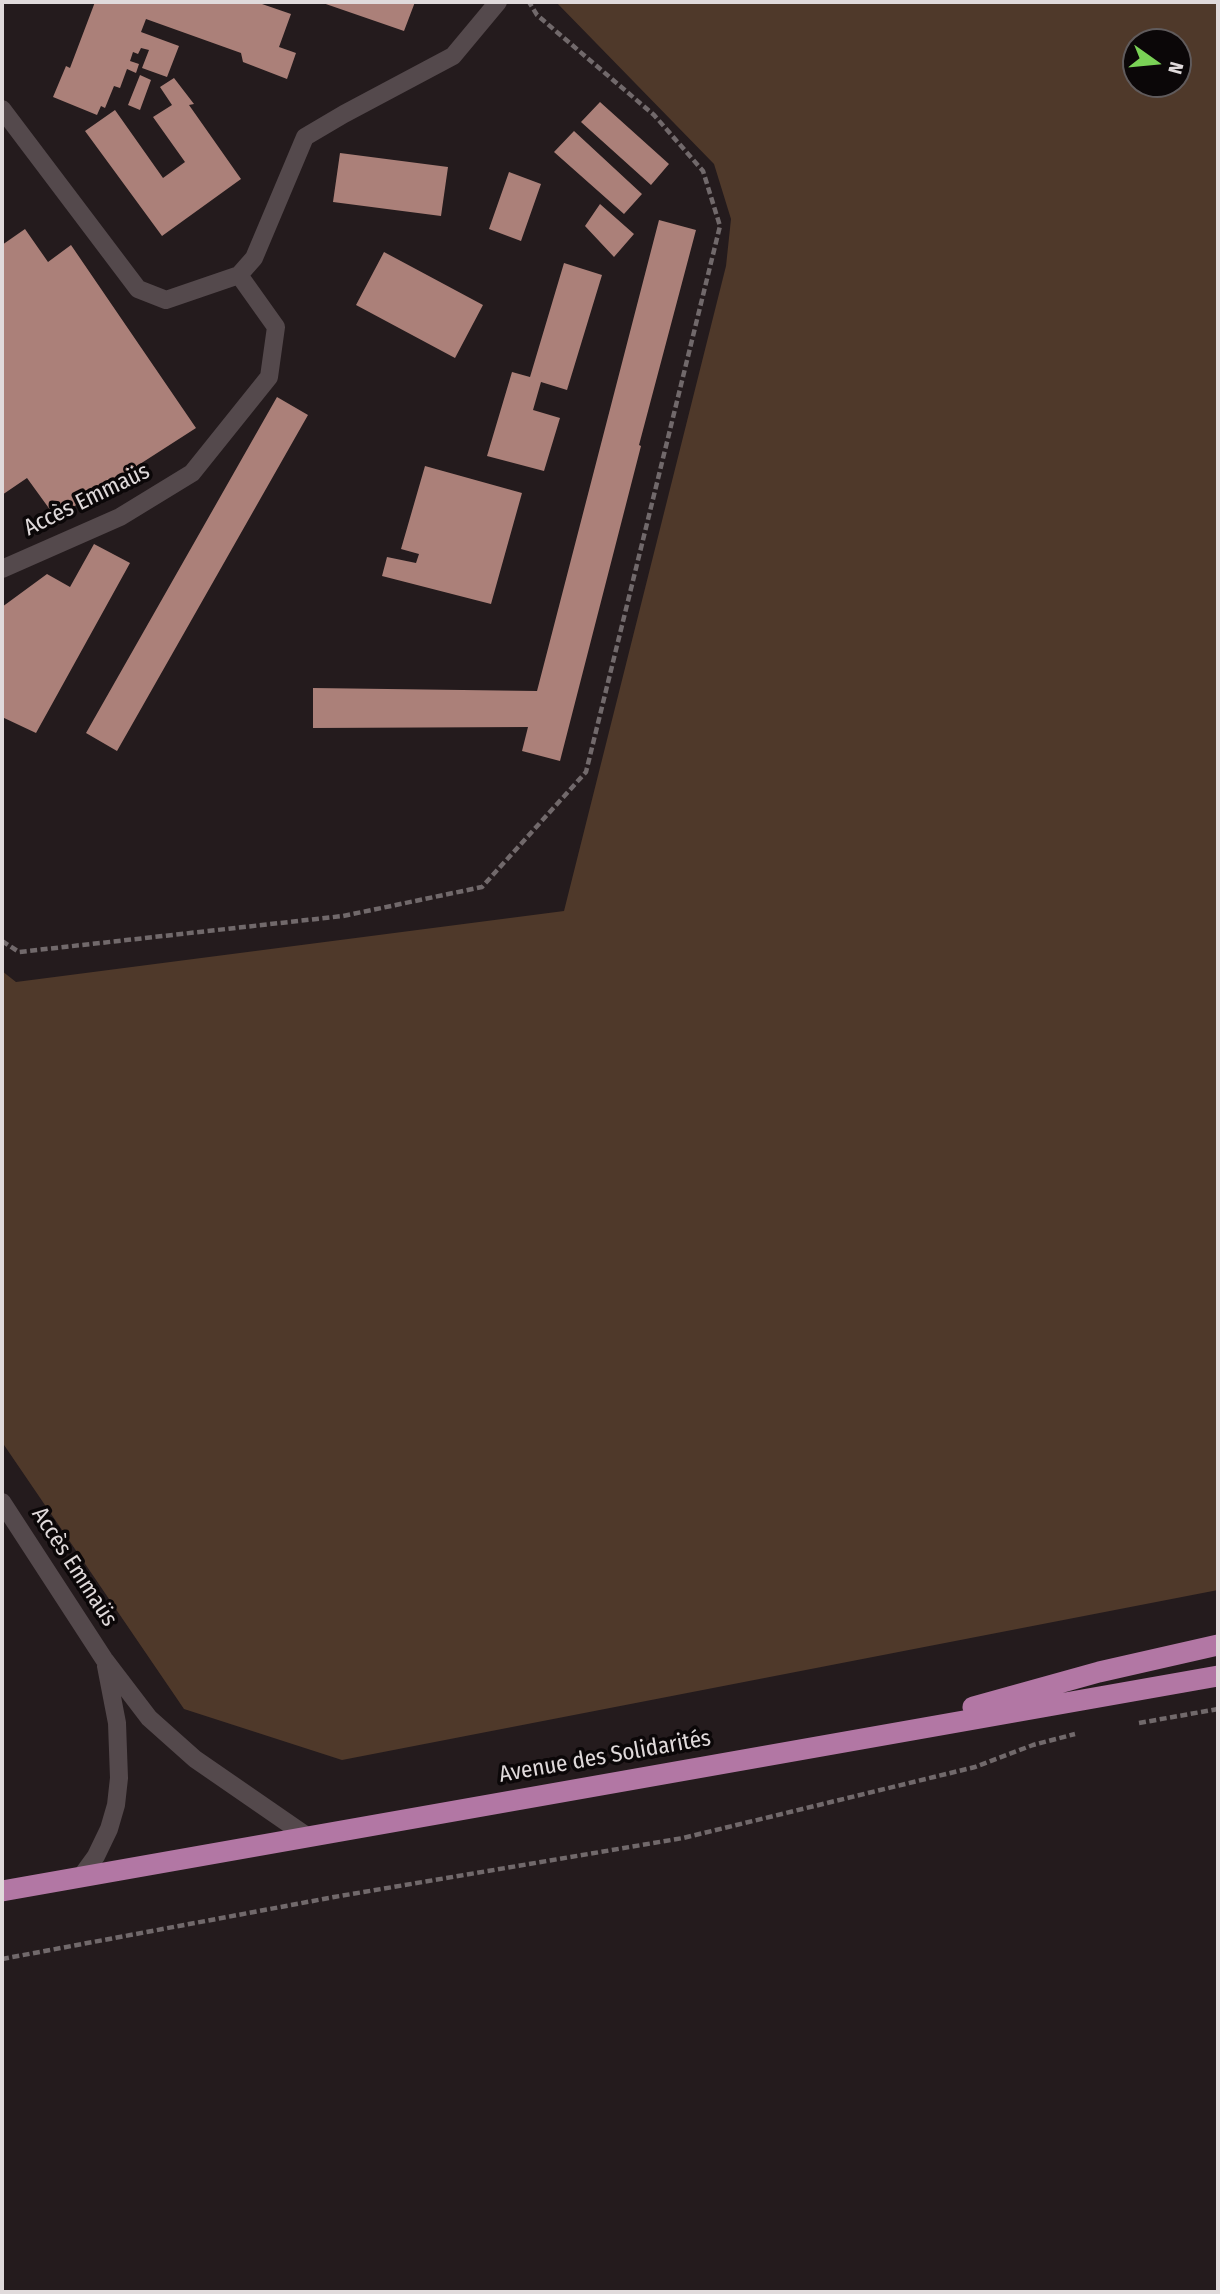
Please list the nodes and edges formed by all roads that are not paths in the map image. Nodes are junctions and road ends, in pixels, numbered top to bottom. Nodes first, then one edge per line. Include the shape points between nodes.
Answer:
1 (498, 2) edge
2 (2, 109) edge
3 (239, 275) junction
4 (2, 569) edge
5 (2, 1502) edge
6 (1218, 1645) edge
7 (104, 1659) junction
8 (1218, 1676) edge
9 (834, 1744) junction
10 (309, 1838) junction
11 (80, 1878) junction
12 (2, 1891) edge

1 - 3 lane via 453,57 305,137 254,258
2 - 3 lane via 138,289 166,300
3 - 4 lane, Accès Emmaüs via 276,327 269,377 192,473 120,517
5 - 7 lane, Accès Emmaüs
6 - 9 main road via 1099,1672
7 - 10 lane, Accès Emmaüs via 149,1718 174,1741
7 - 11 lane via 117,1723 119,1778 109,1829
8 - 9 main road, Avenue des Solidarités
9 - 10 main road, Avenue des Solidarités
10 - 11 main road, Avenue des Solidarités
11 - 12 main road, Avenue des Solidarités

